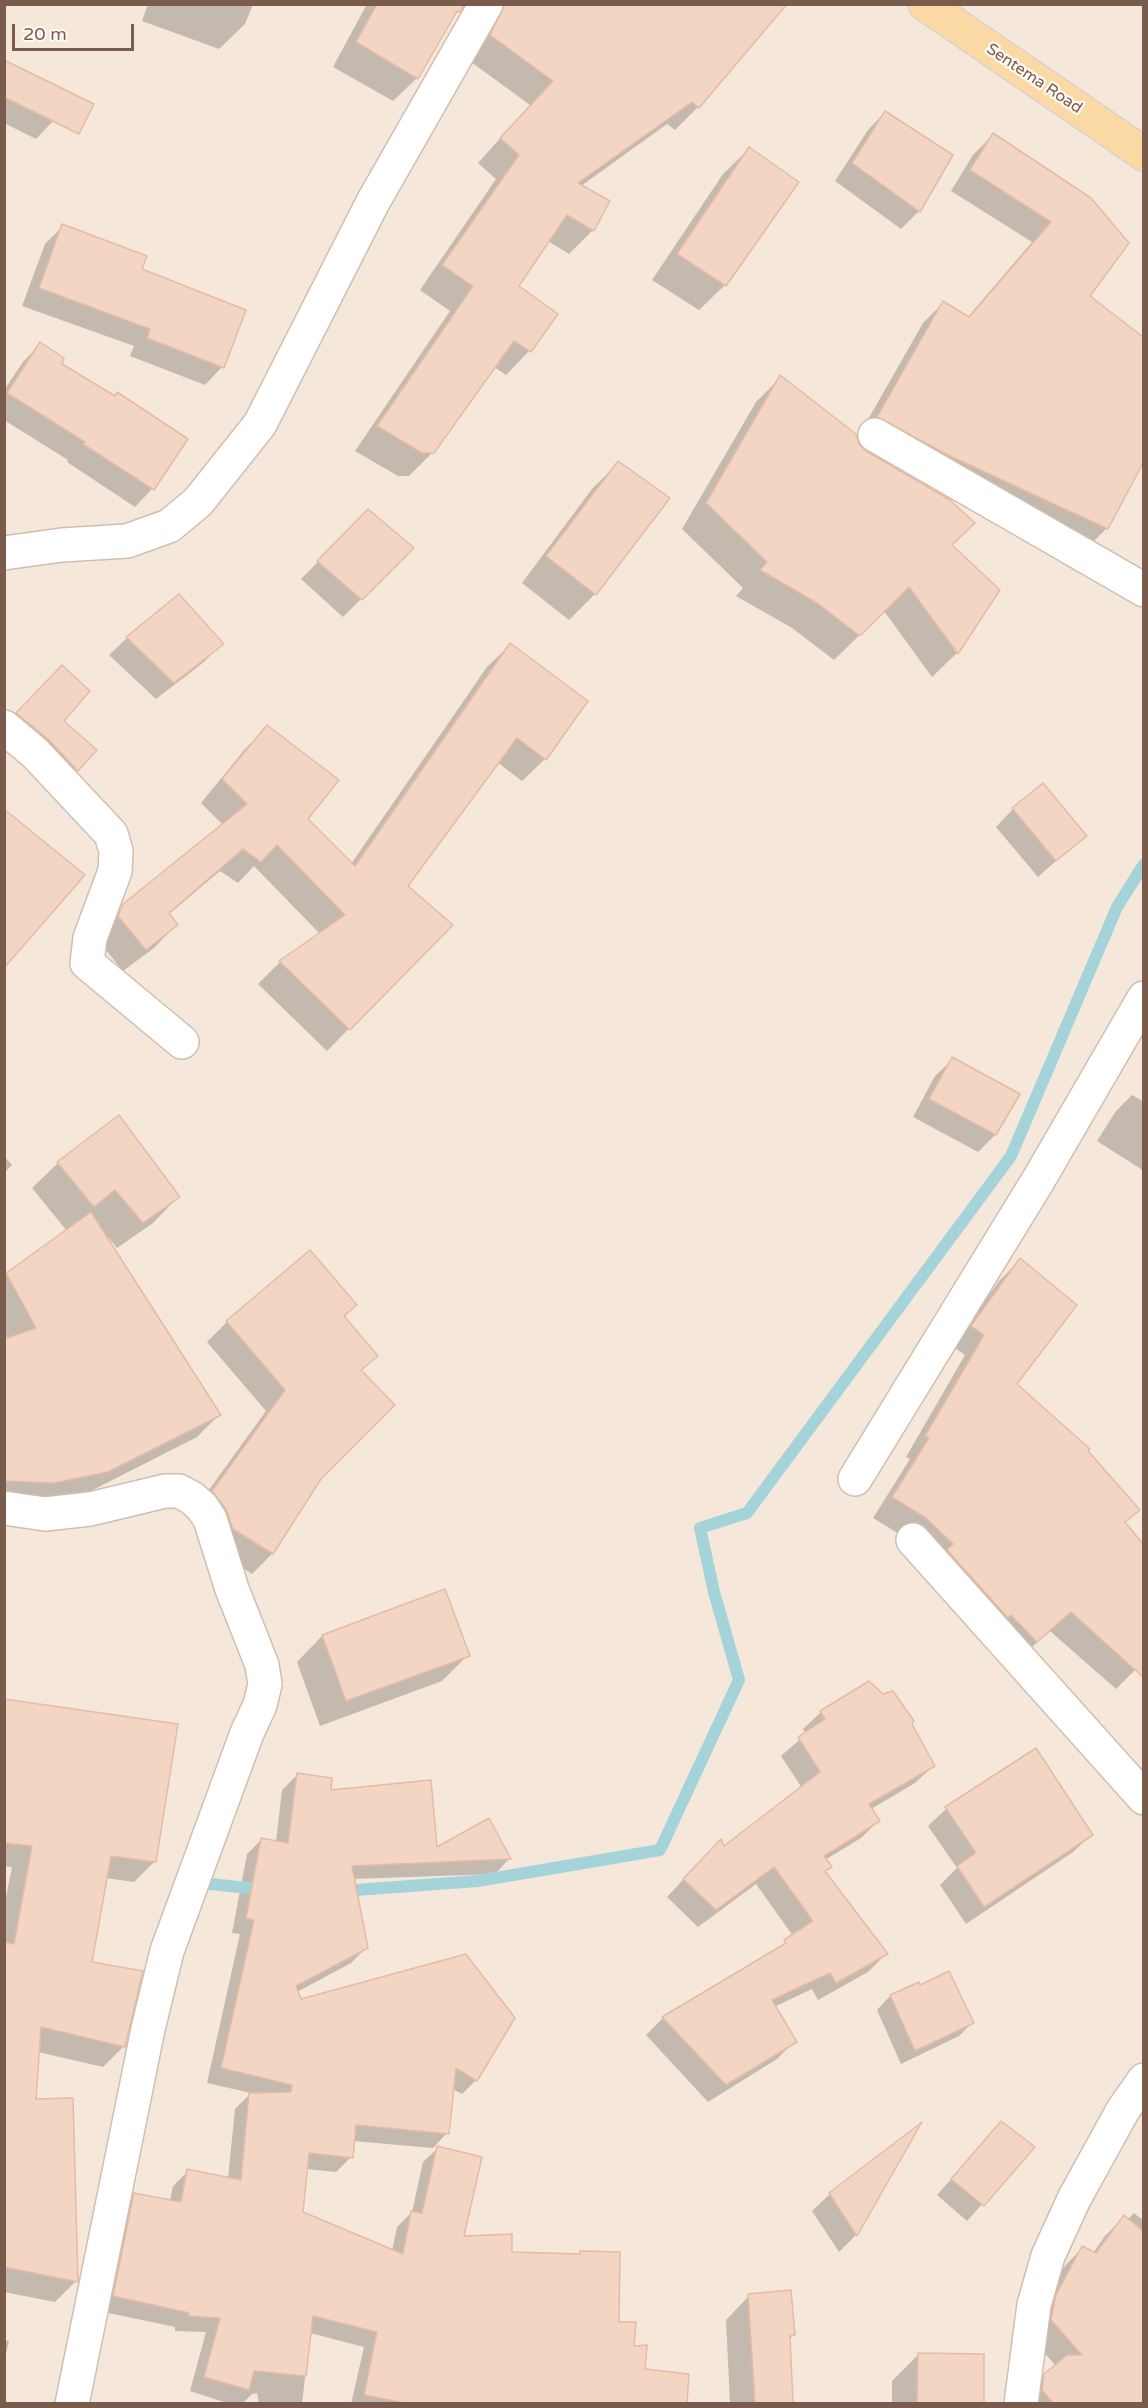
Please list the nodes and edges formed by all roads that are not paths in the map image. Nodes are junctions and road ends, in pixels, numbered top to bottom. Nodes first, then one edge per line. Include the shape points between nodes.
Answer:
1 (486, 4) edge
2 (926, 4) edge
3 (1143, 154) edge
4 (875, 435) dead end
5 (4, 554) edge
6 (1143, 590) edge
7 (4, 727) edge
8 (1143, 998) edge
9 (182, 1042) dead end
10 (855, 1479) dead end
11 (4, 1508) edge
12 (913, 1539) dead end
13 (1143, 1798) edge
14 (1143, 2080) edge
15 (72, 2403) edge
16 (1021, 2403) edge

1 - 5 street via 373,202 260,424 198,502 169,526 127,541
2 - 3 main road, Sentema Road
4 - 6 street
7 - 9 street via 35,753 111,834 116,851 115,871 90,938 87,963
8 - 10 street via 1039,1179
11 - 15 street via 45,1514 90,1509 165,1491 179,1491 192,1498 210,1519 262,1665 265,1684 166,1951
12 - 13 street
14 - 16 street via 1074,2199 1048,2256 1034,2305

